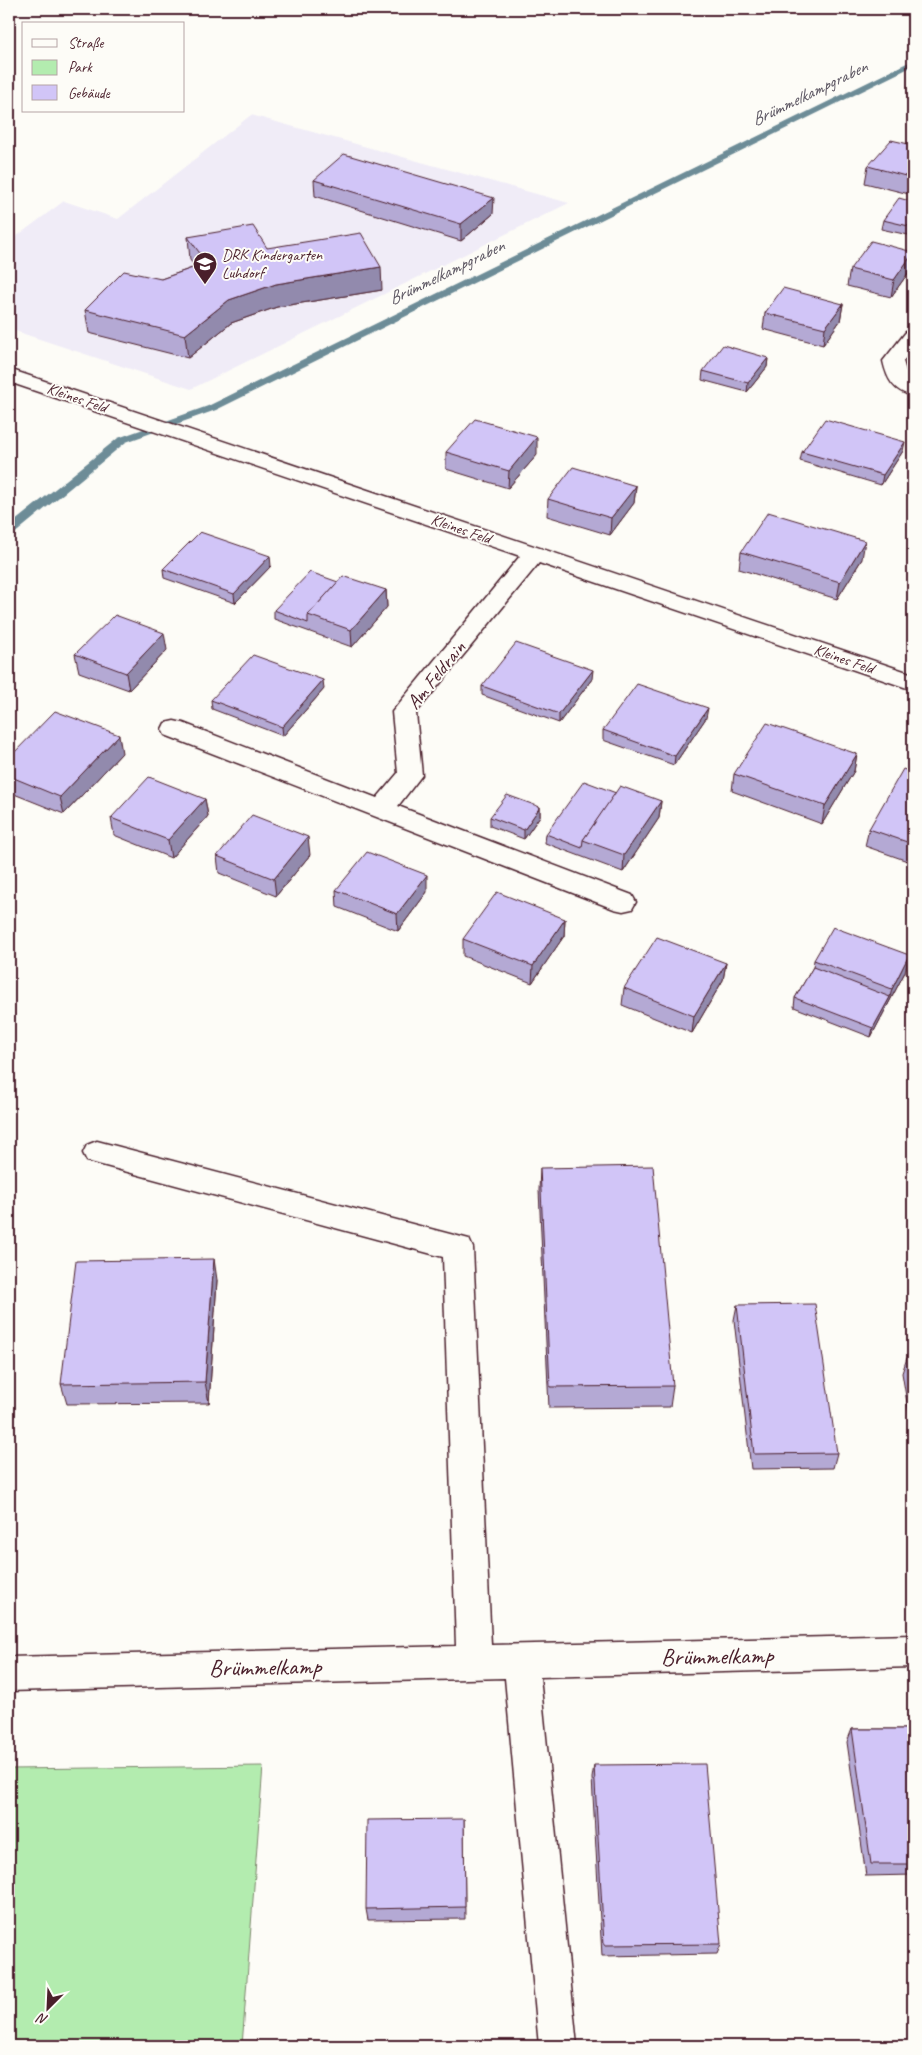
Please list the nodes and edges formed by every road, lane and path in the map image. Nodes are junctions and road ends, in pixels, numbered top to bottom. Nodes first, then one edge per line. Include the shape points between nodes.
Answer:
1 (913, 336) edge
2 (9, 375) edge
3 (913, 390) edge
4 (535, 553) junction
5 (913, 682) edge
6 (174, 729) dead end
7 (381, 809) junction
8 (623, 902) dead end
9 (97, 1153) dead end
10 (913, 1651) edge
11 (521, 1661) junction
12 (474, 1662) junction
13 (9, 1674) edge
14 (558, 2046) edge

1 - 3 street via 893,360 896,378
2 - 4 street, Kleines Feld
4 - 5 street, Kleines Feld
4 - 7 street, Am Feldrain via 404,712 410,775
6 - 7 street
7 - 8 street
9 - 12 street via 458,1248
10 - 11 street, Brümmelkamp
11 - 12 street, Brümmelkamp
11 - 14 street
12 - 13 street, Brümmelkamp

